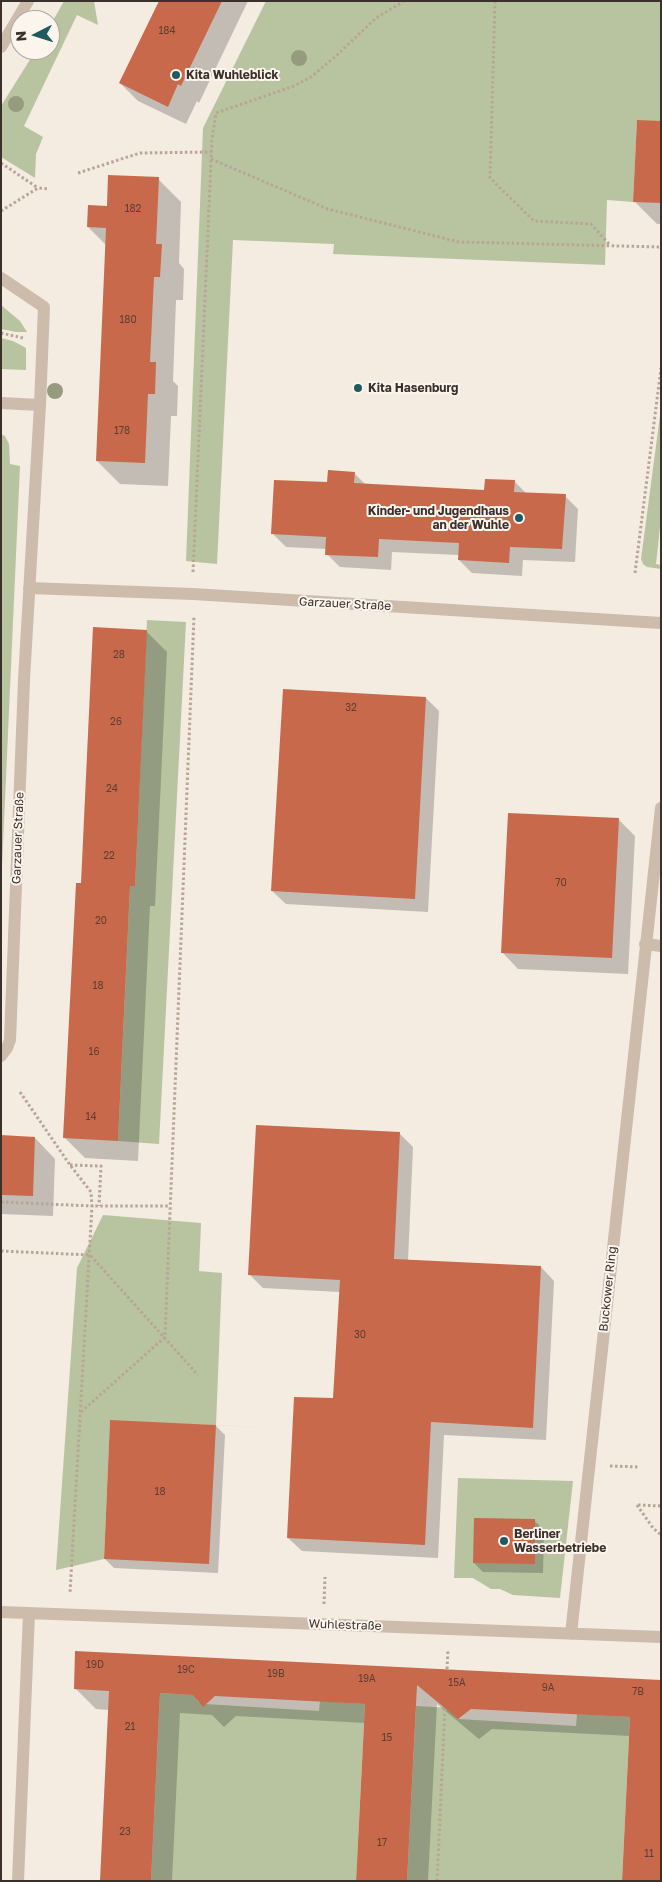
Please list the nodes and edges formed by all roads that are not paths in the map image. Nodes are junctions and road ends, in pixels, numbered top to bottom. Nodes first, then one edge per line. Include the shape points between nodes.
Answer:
1 (28, 1) edge
2 (1, 46) edge
3 (1, 278) edge
4 (1, 403) edge
5 (40, 405) junction
6 (29, 588) junction
7 (661, 623) edge
8 (661, 808) edge
9 (645, 944) junction
10 (661, 946) edge
11 (1, 1056) edge
12 (1, 1612) edge
13 (29, 1613) junction
14 (571, 1634) junction
15 (661, 1637) edge
16 (18, 1881) edge

1 - 2 street
3 - 5 street, Garzauer Straße via 44,306
4 - 5 street
5 - 6 street, Garzauer Straße
6 - 7 street, Garzauer Straße via 193,594
6 - 11 street, Garzauer Straße via 10,1040
8 - 9 street, Buckower Ring
9 - 10 street
9 - 14 street, Buckower Ring
12 - 13 street, Wuhlestraße
13 - 14 street, Wuhlestraße
13 - 16 street
14 - 15 street, Wuhlestraße

